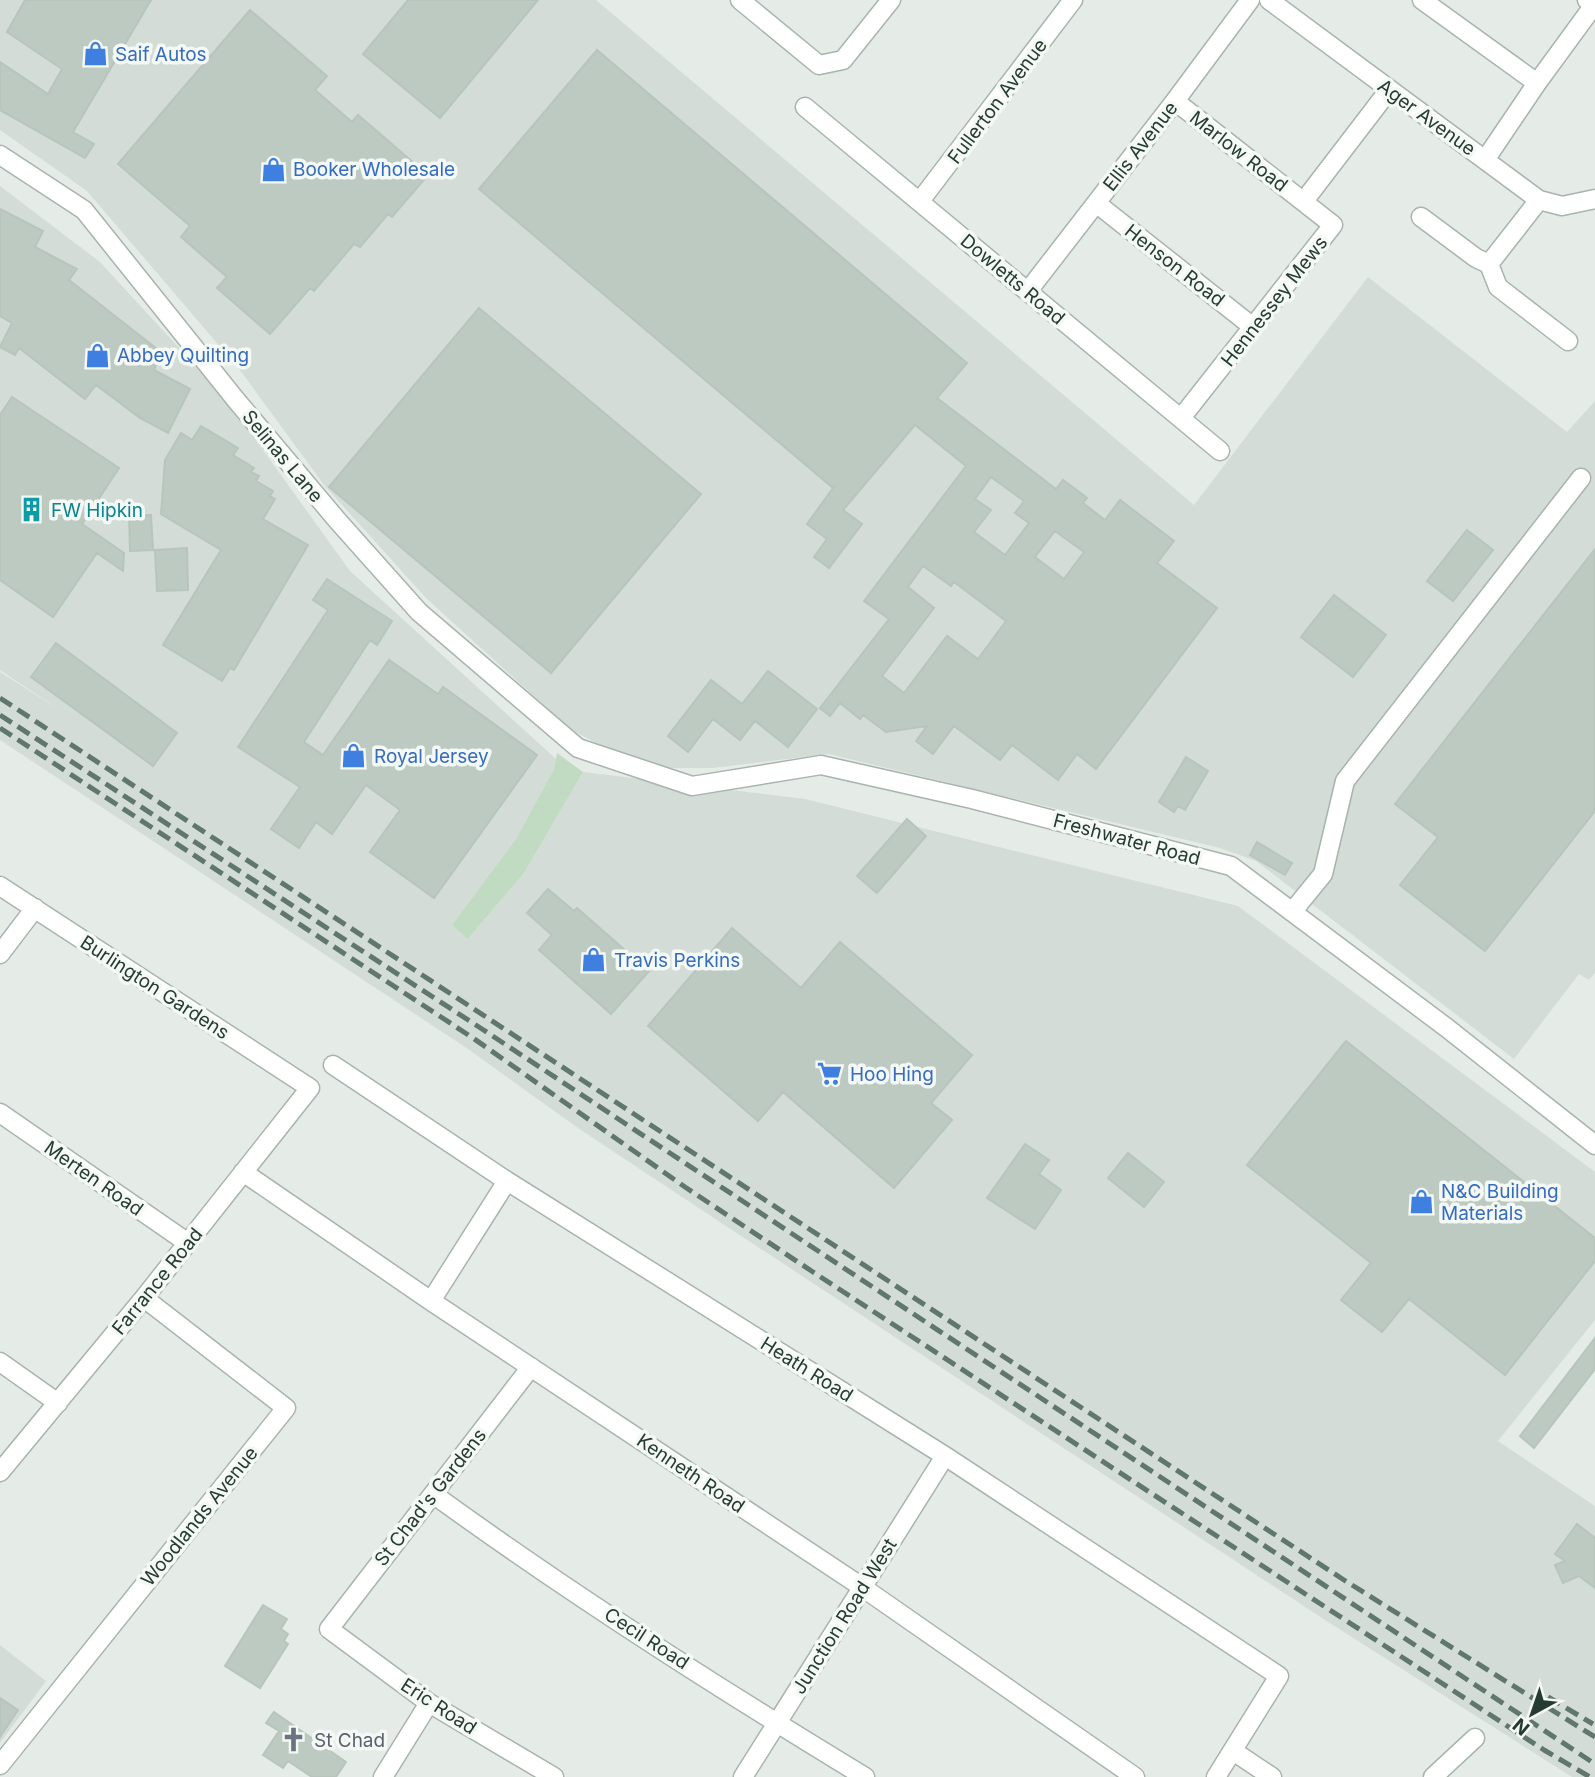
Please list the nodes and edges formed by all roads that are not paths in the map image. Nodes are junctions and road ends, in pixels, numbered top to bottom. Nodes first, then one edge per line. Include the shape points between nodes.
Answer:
1 (740, 0) edge
2 (891, 0) edge
3 (1073, 0) edge
4 (1250, 0) edge
5 (1269, 0) edge
6 (1422, 0) edge
7 (1590, 3) edge
8 (1536, 83) junction
9 (1389, 90) junction
10 (1175, 101) junction
11 (805, 107) dead end
12 (0, 155) edge
13 (1485, 160) junction
14 (1539, 200) junction
15 (1595, 200) edge
16 (920, 201) junction
17 (1304, 201) junction
18 (1096, 203) junction
19 (1421, 216) dead end
20 (1489, 264) junction
21 (1028, 291) junction
22 (1253, 327) junction
23 (1568, 341) dead end
24 (1181, 418) junction
25 (1220, 451) dead end
26 (1581, 478) dead end
27 (578, 748) joint
28 (0, 886) edge
29 (35, 908) junction
30 (1292, 912) junction
31 (0, 954) edge
32 (333, 1065) dead end
33 (310, 1088) joint
34 (0, 1113) edge
35 (1595, 1145) edge
36 (243, 1172) junction
37 (507, 1181) junction
38 (188, 1243) junction
39 (144, 1298) junction
40 (430, 1301) junction
41 (0, 1362) edge
42 (531, 1367) junction
43 (58, 1403) junction
44 (945, 1456) junction
45 (0, 1472) edge
46 (433, 1494) junction
47 (862, 1587) junction
48 (329, 1629) joint
49 (429, 1703) junction
50 (776, 1723) junction
51 (1475, 1738) dead end
52 (1233, 1751) junction
53 (0, 1765) edge
54 (383, 1777) edge
55 (554, 1777) edge
56 (743, 1777) edge
57 (865, 1777) edge
58 (1135, 1777) edge
59 (1216, 1777) edge
60 (1272, 1777) edge
61 (1433, 1777) edge

1 - 2 street via 819,65 843,60
3 - 16 street, Fullerton Avenue
4 - 10 street, Ellis Avenue
5 - 9 street, Ager Avenue
6 - 8 street
7 - 8 street
8 - 13 street
9 - 13 street, Ager Avenue
9 - 17 street
10 - 17 street, Marlow Road
10 - 18 street, Ellis Avenue
11 - 16 street, Dowletts Road
12 - 27 street, Selinas Lane via 84,210 236,400 419,612
13 - 14 street, Ager Avenue
14 - 15 street, Ager Avenue via 1562,206
14 - 20 street
16 - 21 street, Dowletts Road
17 - 22 street, Hennessey Mews via 1333,225
18 - 21 street, Ellis Avenue
18 - 22 street, Henson Road
19 - 20 street
20 - 23 street via 1498,287
21 - 24 street, Dowletts Road
22 - 24 street, Hennessey Mews
24 - 25 street, Dowletts Road
26 - 30 street via 1345,781 1323,874
27 - 30 street, Freshwater Road via 692,786 821,765 946,793 1231,866
28 - 29 street, Burlington Gardens
29 - 31 street
29 - 33 street, Burlington Gardens
30 - 35 street, Freshwater Road
32 - 37 street, Heath Road
33 - 36 street, Farrance Road
34 - 38 street, Merten Road
36 - 38 street, Farrance Road
36 - 40 street, Kenneth Road
37 - 40 street
37 - 44 street, Heath Road
38 - 39 street, Farrance Road
39 - 43 street, Farrance Road
39 - 53 street, Woodlands Avenue via 286,1408
40 - 42 street, Kenneth Road
41 - 43 street
42 - 46 street, St Chad's Gardens
42 - 47 street, Kenneth Road
43 - 45 street, Farrance Road
44 - 47 street, Junction Road West
44 - 52 street, Heath Road via 1279,1676
46 - 48 street, St Chad's Gardens
46 - 50 street, Cecil Road
47 - 50 street, Junction Road West
47 - 58 street, Kenneth Road
48 - 49 street, Eric Road
49 - 54 street
49 - 55 street, Eric Road
50 - 56 street, Junction Road West
50 - 57 street, Cecil Road
51 - 61 street
52 - 59 street
52 - 60 street

